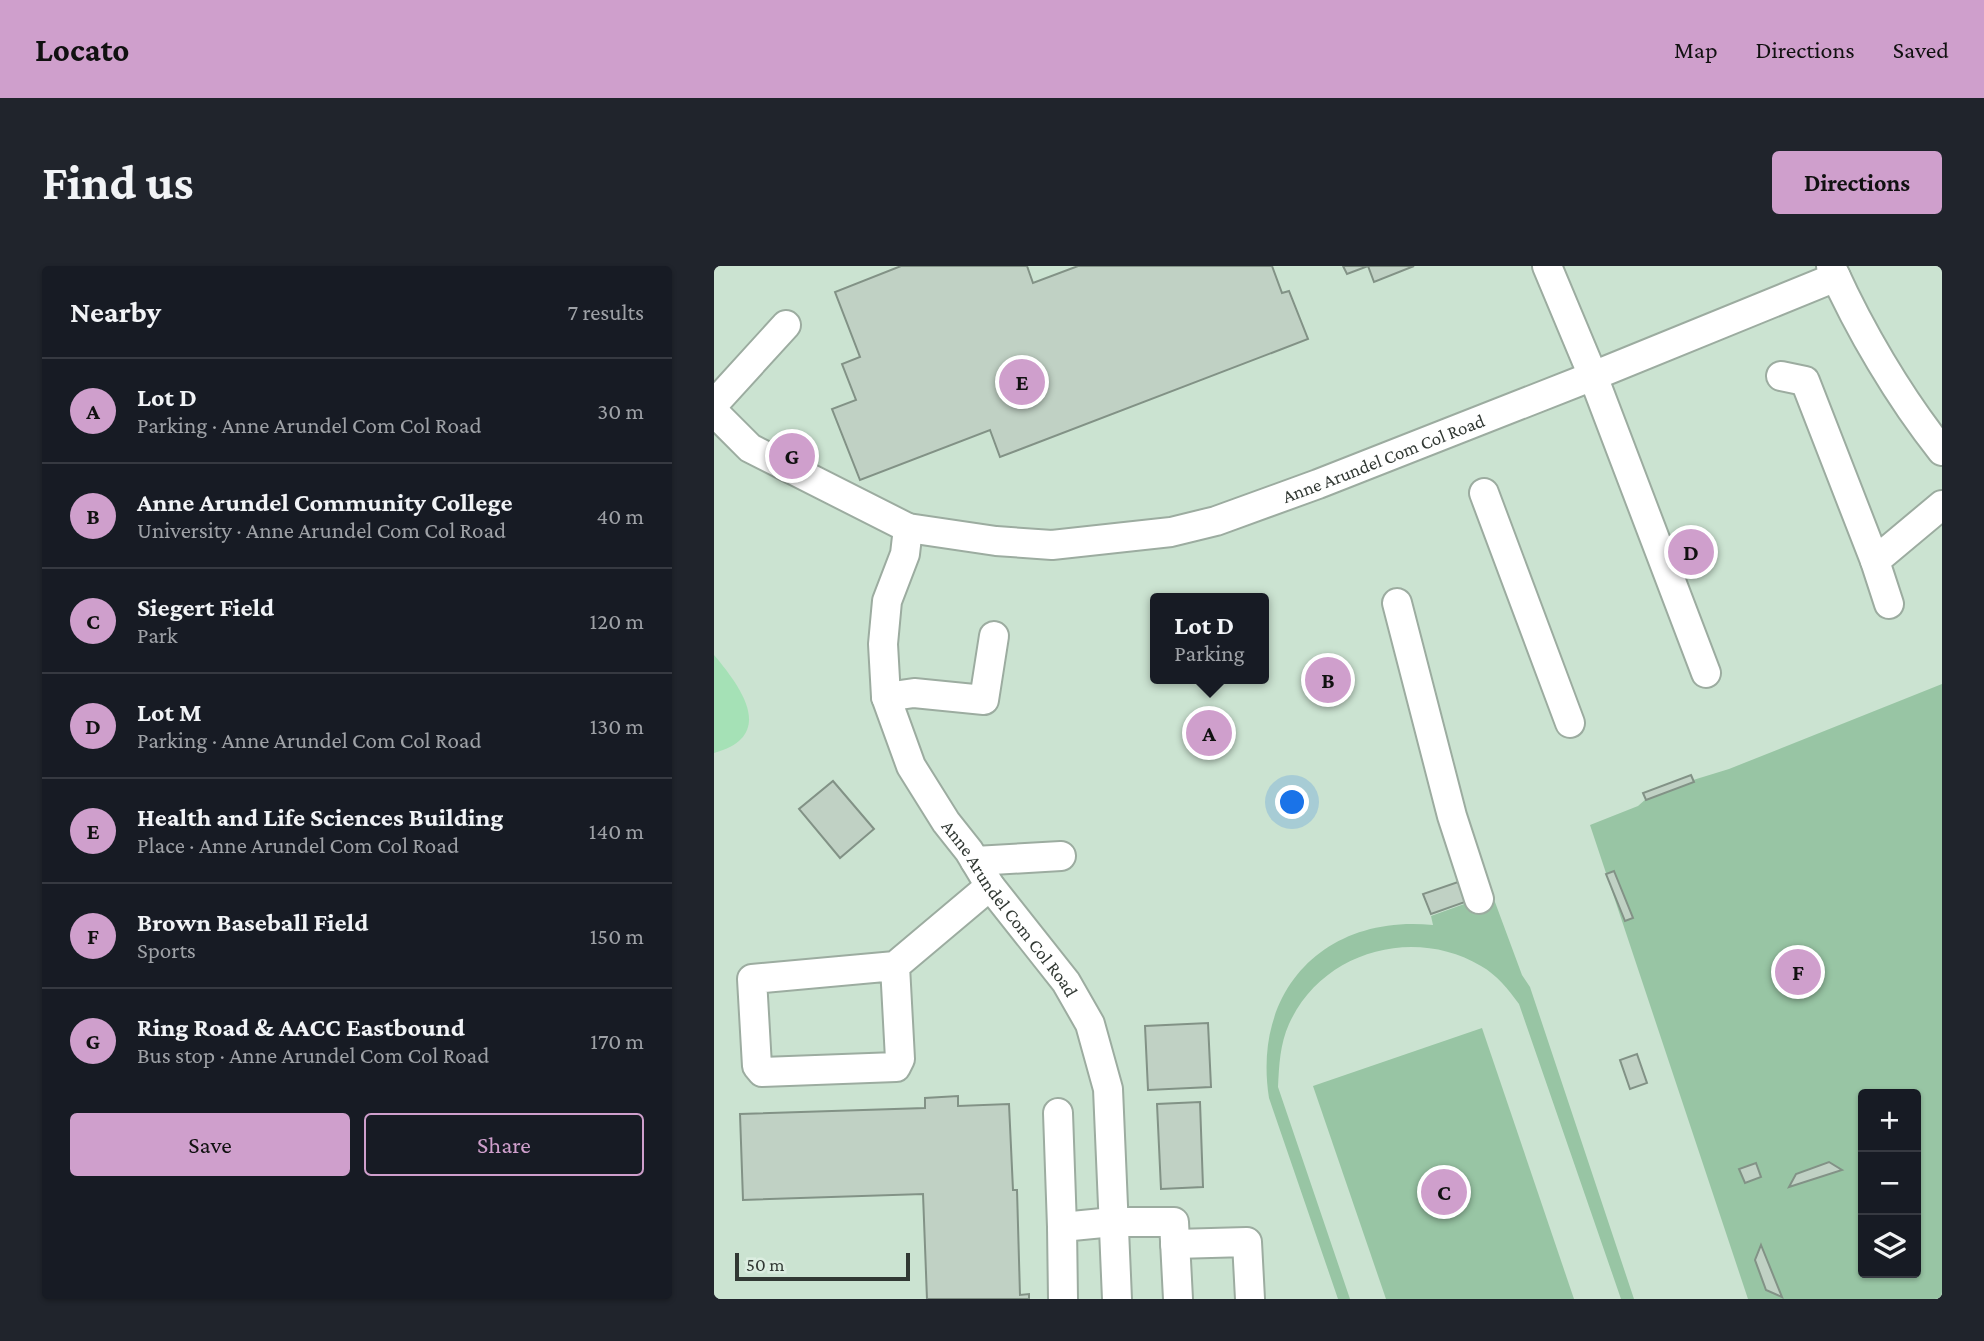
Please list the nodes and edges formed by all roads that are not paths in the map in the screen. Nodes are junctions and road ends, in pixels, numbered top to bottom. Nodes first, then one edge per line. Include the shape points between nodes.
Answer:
1 (1547, 266) edge
2 (1833, 272) edge
3 (786, 325) dead end
4 (1593, 376) junction
5 (1780, 376) dead end
6 (714, 404) edge
7 (714, 412) edge
8 (1942, 451) edge
9 (1484, 493) dead end
10 (1942, 505) edge
11 (908, 528) junction
12 (1875, 561) junction
13 (1397, 603) dead end
14 (1889, 604) dead end
15 (994, 636) dead end
16 (1706, 673) dead end
17 (886, 697) junction
18 (1570, 723) dead end
19 (1061, 856) dead end
20 (975, 860) junction
21 (990, 886) junction
22 (1479, 899) dead end
23 (895, 966) junction
24 (1058, 1113) dead end
25 (1113, 1222) junction
26 (1062, 1227) junction
27 (1175, 1244) junction
28 (1062, 1299) edge
29 (1118, 1299) edge
30 (1178, 1299) edge
31 (1250, 1299) edge

1 - 4 street
2 - 4 street, Anne Arundel Com Col Road
2 - 8 street, Anne Arundel Com Col Road via 1916,418
3 - 6 street
4 - 11 street, Anne Arundel Com Col Road via 1305,489 1171,532 1052,545
4 - 16 street
5 - 12 street via 1805,380
7 - 11 street, Anne Arundel Com Col Road via 750,448
9 - 18 street
10 - 12 street
11 - 17 street, Anne Arundel Com Col Road via 905,554 887,601 883,643
12 - 14 street
13 - 22 street via 1452,816
15 - 17 street via 984,700 914,693
17 - 20 street, Anne Arundel Com Col Road via 911,766
19 - 20 street
20 - 21 street, Anne Arundel Com Col Road
21 - 23 street
21 - 25 street, Anne Arundel Com Col Road via 1066,982 1090,1024 1108,1090
23 - 23 street via 900,1059 895,1067 762,1072 757,1066 752,979
24 - 26 street
25 - 26 street
25 - 27 street via 1174,1222
25 - 29 street, Anne Arundel Com Col Road
26 - 28 street
27 - 30 street
27 - 31 street via 1247,1242

